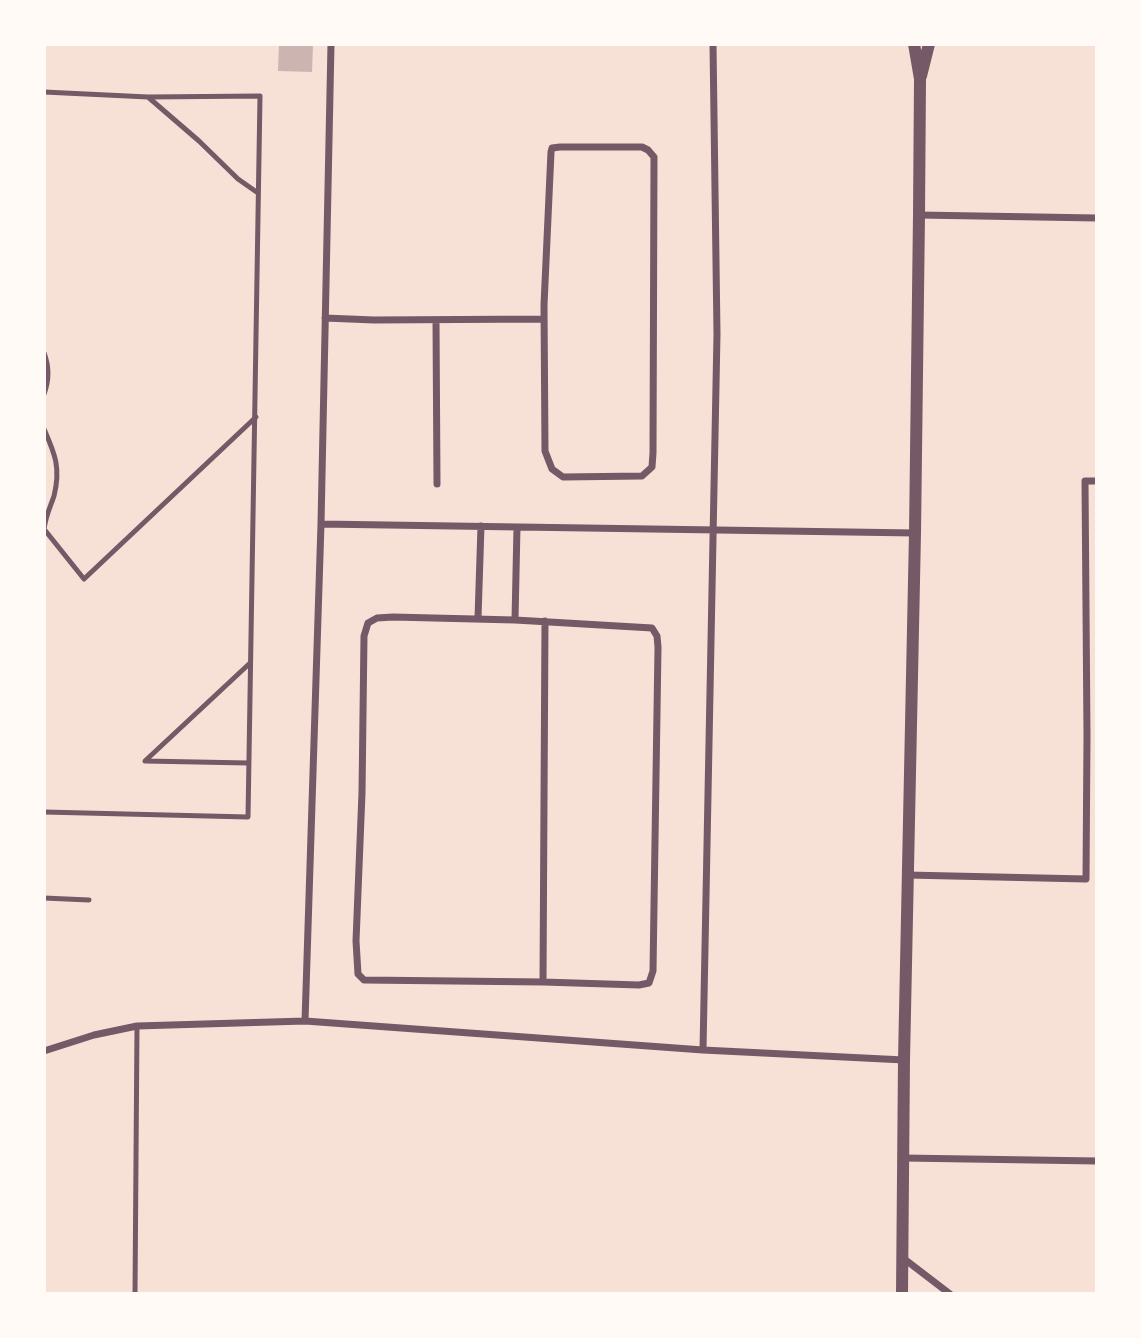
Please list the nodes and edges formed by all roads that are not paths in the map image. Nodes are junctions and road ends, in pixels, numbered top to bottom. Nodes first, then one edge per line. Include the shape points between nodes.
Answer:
1 (331, 44) edge
2 (713, 44) edge
3 (914, 44) edge
4 (929, 44) edge
5 (920, 79) junction
6 (44, 92) edge
7 (148, 97) junction
8 (258, 193) junction
9 (919, 215) junction
10 (1097, 218) edge
11 (325, 318) junction
12 (544, 319) junction
13 (436, 320) junction
14 (44, 352) edge
15 (44, 394) edge
16 (256, 417) junction
17 (44, 429) edge
18 (1097, 481) edge
19 (437, 484) dead end
20 (321, 524) junction
21 (481, 526) junction
22 (517, 527) junction
23 (713, 530) junction
24 (915, 533) junction
25 (478, 618) junction
26 (515, 620) junction
27 (545, 621) junction
28 (249, 664) junction
29 (1087, 736) junction
30 (1097, 736) edge
31 (248, 763) junction
32 (44, 813) edge
33 (907, 875) junction
34 (44, 898) edge
35 (89, 900) dead end
36 (543, 982) junction
37 (305, 1021) junction
38 (137, 1026) junction
39 (704, 1050) junction
40 (44, 1051) edge
41 (904, 1060) junction
42 (903, 1158) junction
43 (1097, 1161) edge
44 (902, 1257) junction
45 (135, 1294) edge
46 (902, 1294) edge
47 (950, 1294) edge

1 - 11 street
2 - 23 street via 717,334
3 - 5 street
4 - 5 street
5 - 9 street
6 - 7 lane
7 - 8 lane
7 - 8 lane via 260,96
8 - 16 lane
9 - 10 street
9 - 24 street
11 - 13 street
11 - 20 street
12 - 12 street via 552,148 648,150 654,157 653,453 652,467 642,476 563,477 552,469 545,451
12 - 13 street
13 - 19 street
14 - 15 lane via 48,383
16 - 17 lane via 84,579 44,529 56,484 57,458
16 - 28 lane
18 - 29 street via 1085,481
20 - 21 street
20 - 37 street
21 - 22 street
21 - 25 street
22 - 23 street
22 - 26 street
23 - 24 street
23 - 39 street
24 - 33 street
25 - 26 street
25 - 36 street via 393,617 368,622 364,636 358,974 364,980
26 - 27 street
27 - 36 street
27 - 36 street via 652,628 658,647 653,971 649,983
28 - 31 lane
28 - 31 lane via 145,761
29 - 30 street
29 - 33 street via 1086,879
31 - 32 lane via 247,817
33 - 41 street
34 - 35 lane
37 - 38 street
37 - 39 street
38 - 40 street
38 - 45 lane
39 - 41 street
41 - 42 street
42 - 43 street
42 - 44 street
44 - 46 street
44 - 47 street

